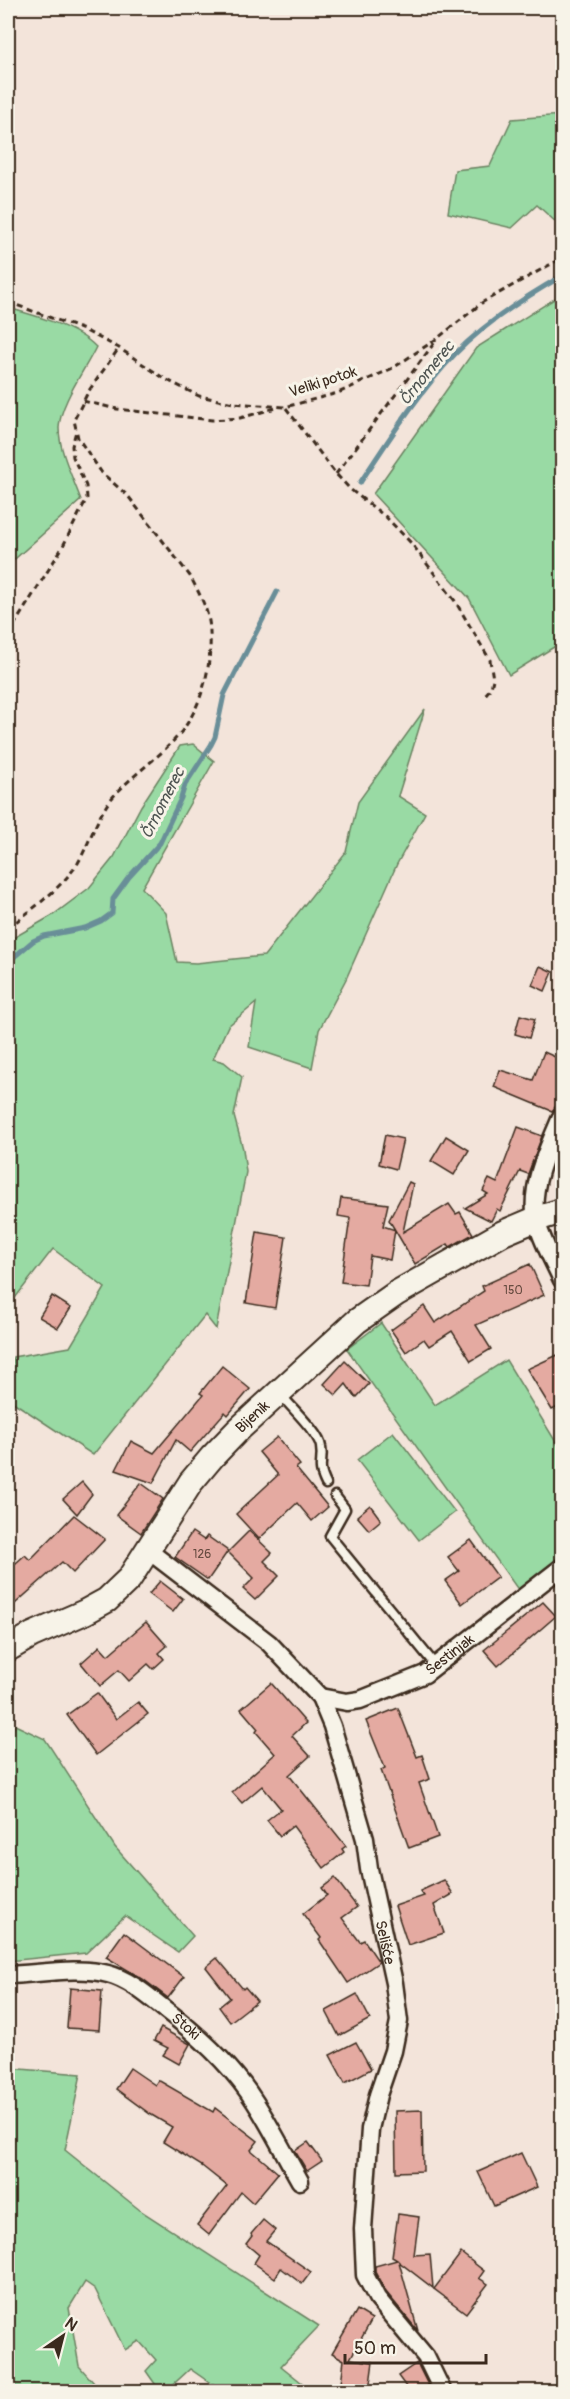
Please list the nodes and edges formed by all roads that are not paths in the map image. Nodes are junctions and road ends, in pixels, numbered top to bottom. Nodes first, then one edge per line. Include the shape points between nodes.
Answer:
1 (562, 1115) edge
2 (562, 1211) edge
3 (536, 1219) junction
4 (562, 1280) edge
5 (279, 1392) junction
6 (326, 1484) dead end
7 (335, 1496) dead end
8 (149, 1551) junction
9 (562, 1568) edge
10 (8, 1649) edge
11 (436, 1667) junction
12 (320, 1697) junction
13 (8, 1975) edge
14 (300, 2181) dead end
15 (443, 2391) edge

1 - 3 street via 535,1192
2 - 3 main road, Bijenik
3 - 4 street
3 - 5 main road, Bijenik via 503,1233 396,1293 357,1322
5 - 6 lane via 322,1446 319,1464
5 - 8 main road, Bijenik via 212,1456 191,1482
7 - 11 lane via 345,1509 330,1536
8 - 10 main road, Bijenik via 129,1579 107,1600
8 - 12 street, Selišće via 269,1643
9 - 11 street, Šestinjak
11 - 12 street, Šestinjak via 360,1700
12 - 15 street, Selišće via 365,1839 398,2004 397,2034 370,2129 363,2229 365,2275 377,2298 426,2357
13 - 14 street, Štoki via 84,1971 108,1974 154,2000 191,2031 241,2083

